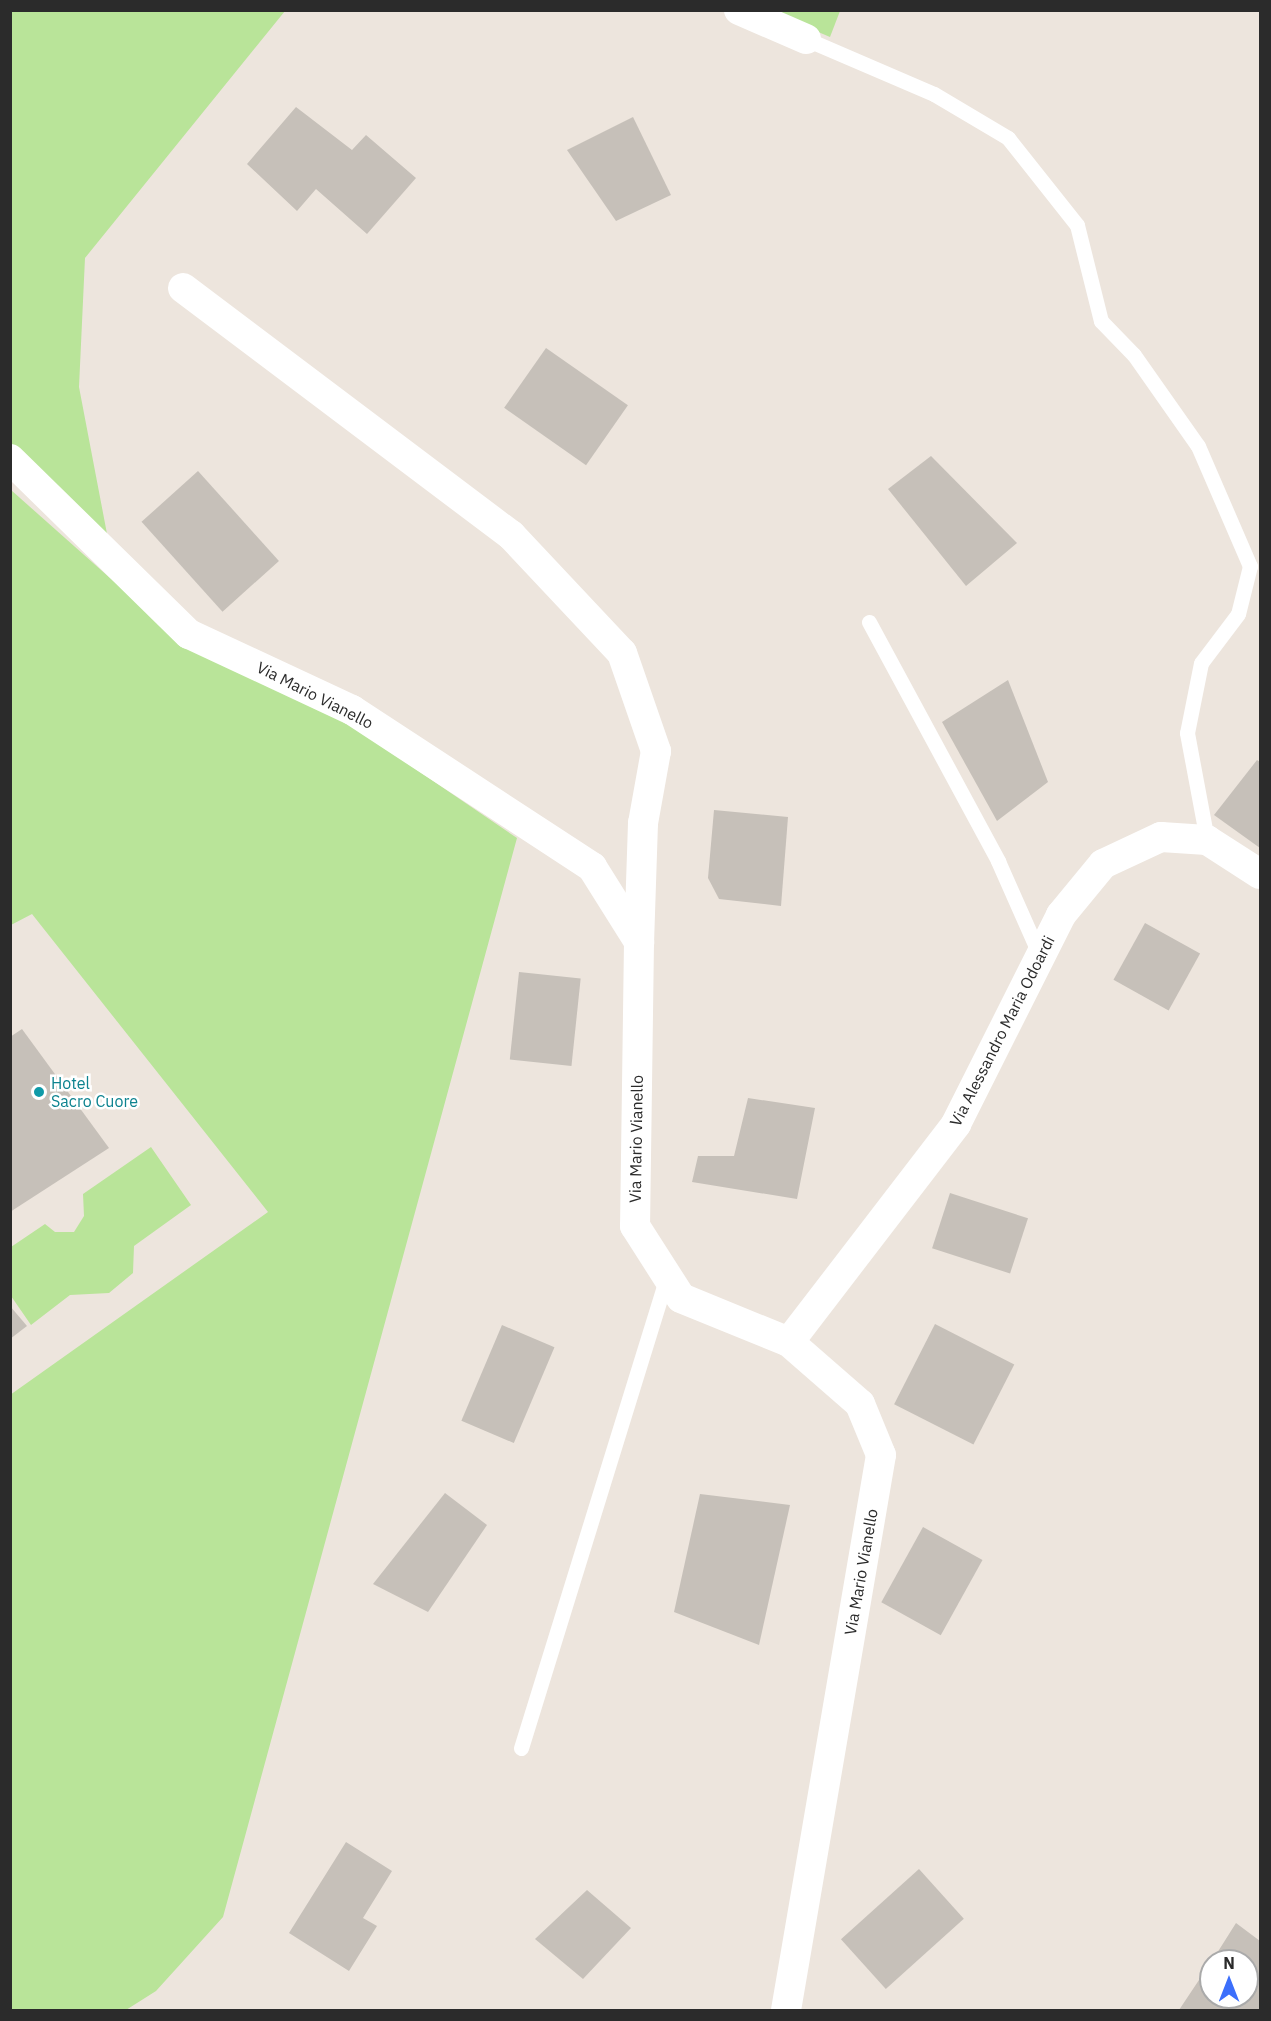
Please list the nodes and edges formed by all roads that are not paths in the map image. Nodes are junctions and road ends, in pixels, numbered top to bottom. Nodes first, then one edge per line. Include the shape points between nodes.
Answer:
1 (739, 10) edge
2 (806, 39) joint
3 (183, 288) dead end
4 (10, 459) edge
5 (869, 622) dead end
6 (1207, 840) junction
7 (1260, 874) edge
8 (639, 942) junction
9 (1040, 956) junction
10 (667, 1275) junction
11 (789, 1342) junction
12 (521, 1748) dead end
13 (786, 2010) edge

1 - 2 street
2 - 6 lane via 934,94 1008,138 1077,225 1101,321 1134,355 1198,446 1250,566 1238,614 1202,663 1187,733
3 - 8 street via 511,535 622,653 656,751 643,823
4 - 8 street, Via Mario Vianello via 189,634 352,711 592,867
5 - 9 lane via 998,861
6 - 7 street
6 - 9 street, Via Alessandro Maria Odoardi via 1161,837 1103,864 1061,915
8 - 10 street, Via Mario Vianello via 634,1226
9 - 11 street, Via Alessandro Maria Odoardi via 956,1124
10 - 11 street, Via Mario Vianello via 681,1298
10 - 12 lane
11 - 13 street, Via Mario Vianello via 860,1404 881,1455

